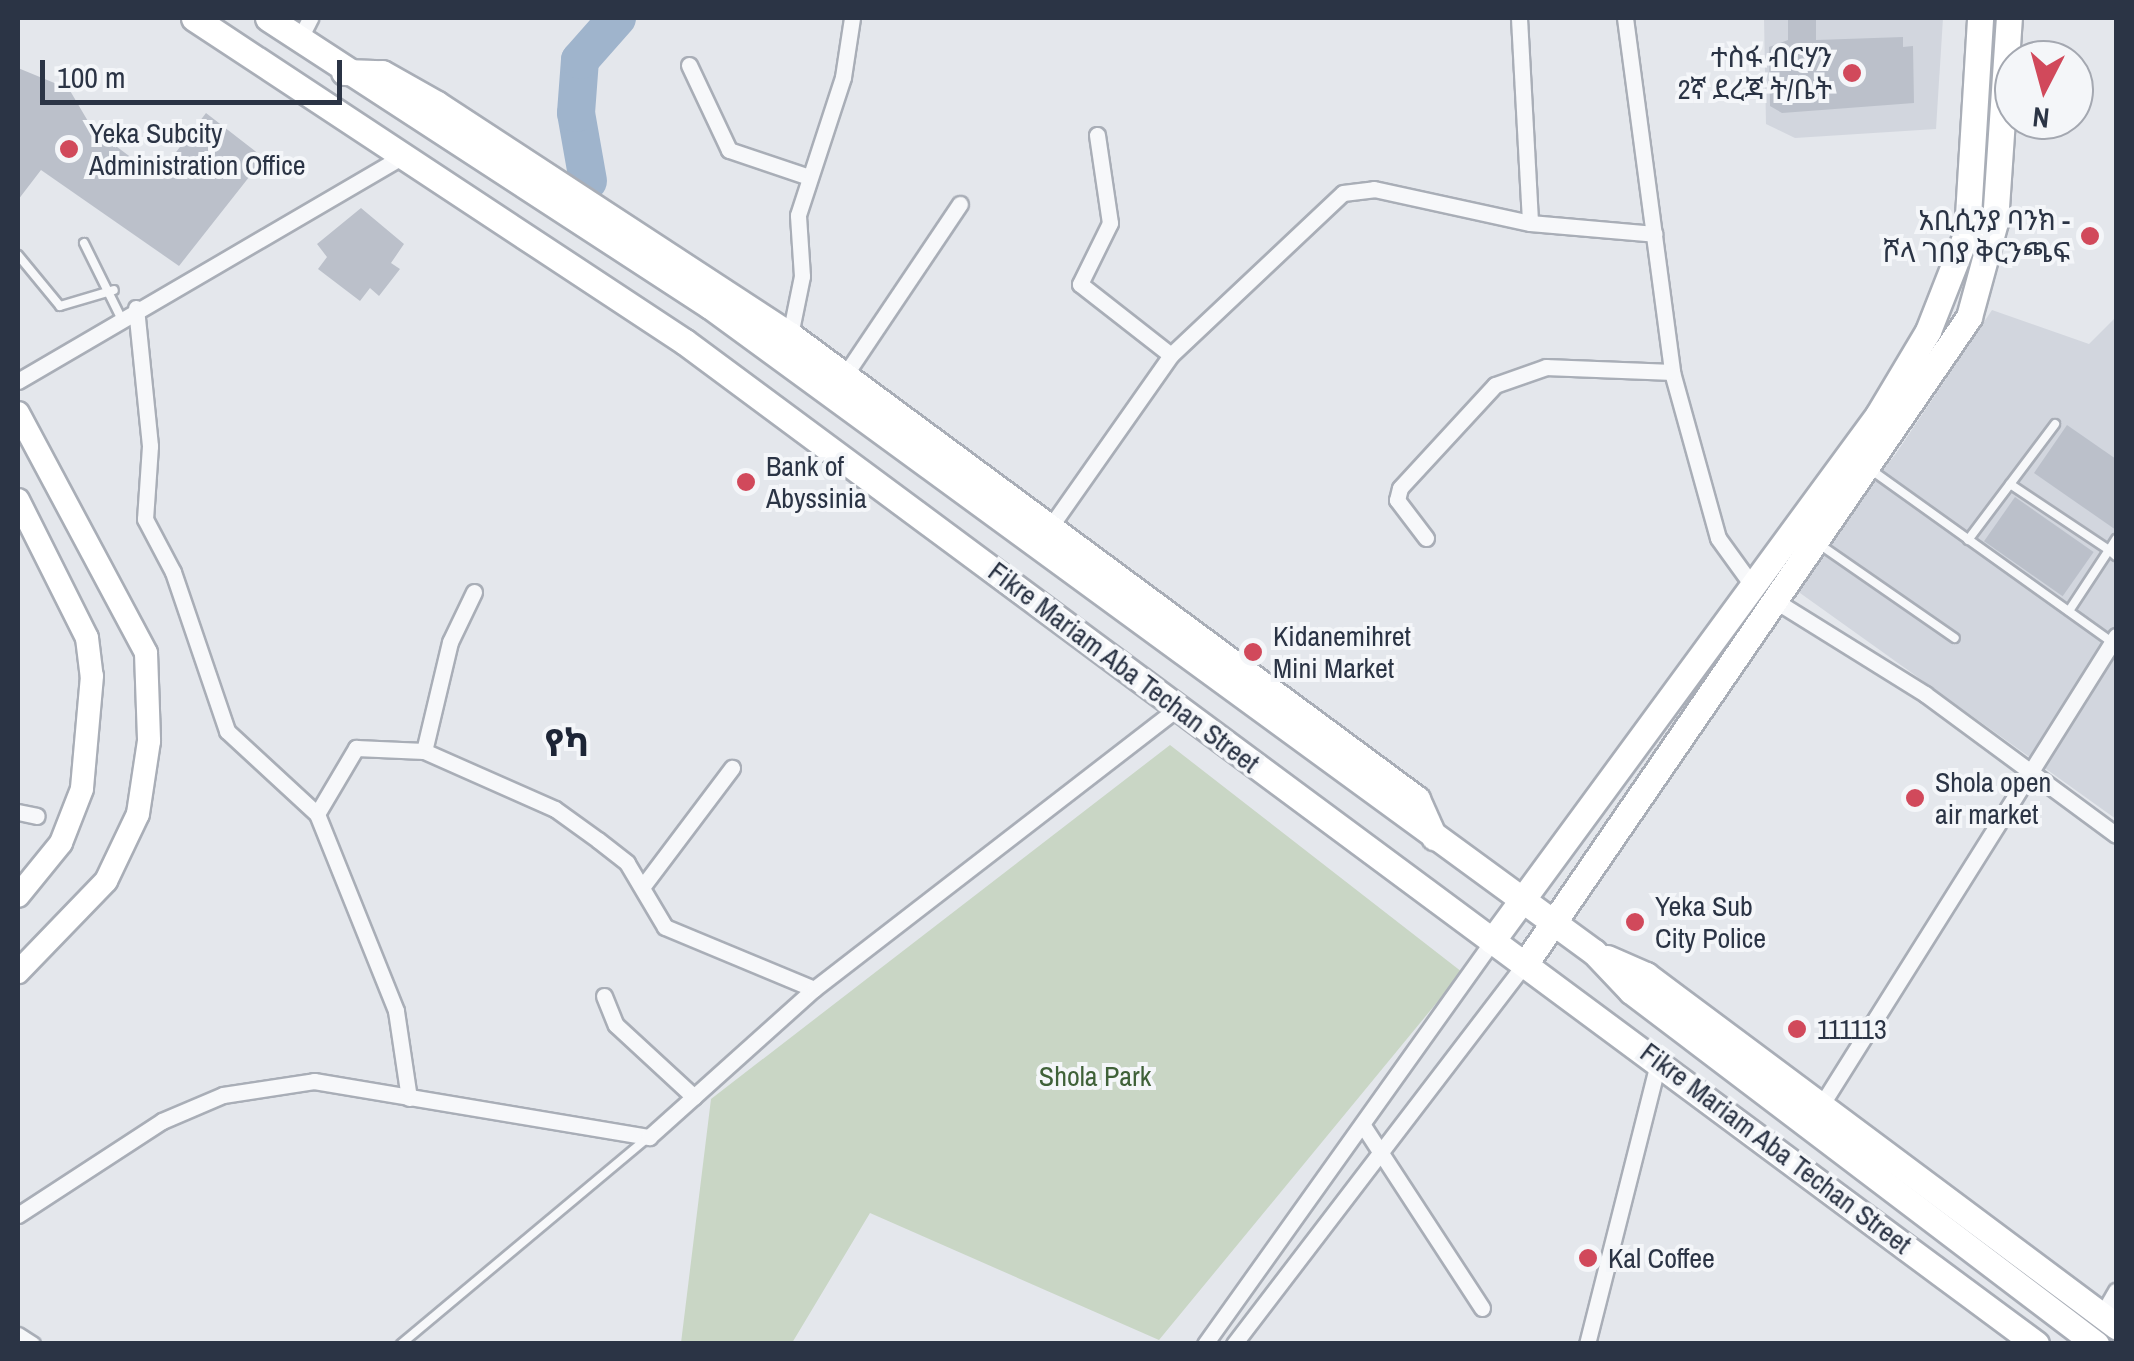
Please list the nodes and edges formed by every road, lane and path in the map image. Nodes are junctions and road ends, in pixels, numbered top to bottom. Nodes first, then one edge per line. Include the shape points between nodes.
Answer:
1 (194, 18) edge
2 (268, 18) edge
3 (852, 18) edge
4 (1519, 18) edge
5 (1624, 18) edge
6 (1979, 28) edge
7 (305, 29) edge
8 (2009, 29) edge
9 (689, 66) dead end
10 (343, 72) junction
11 (1097, 135) dead end
12 (398, 159) junction
13 (806, 176) junction
14 (960, 204) dead end
15 (1530, 224) junction
16 (1655, 234) junction
17 (84, 243) dead end
18 (18, 255) edge
19 (114, 290) junction
20 (710, 306) junction
21 (136, 308) junction
22 (121, 318) junction
23 (790, 335) junction
24 (686, 342) junction
25 (1171, 355) junction
26 (1672, 372) junction
27 (846, 374) junction
28 (18, 380) edge
29 (18, 413) edge
30 (2055, 424) dead end
31 (1870, 469) junction
32 (2010, 484) junction
33 (18, 500) edge
34 (1053, 523) junction
35 (1426, 538) dead end
36 (1968, 540) junction
37 (2116, 540) edge
38 (1818, 544) junction
39 (2113, 553) edge
40 (1752, 585) junction
41 (474, 592) dead end
42 (1779, 602) junction
43 (2069, 612) junction
44 (1955, 638) dead end
45 (2114, 640) edge
46 (1178, 707) junction
47 (424, 750) junction
48 (732, 768) dead end
49 (2030, 770) junction
50 (18, 812) edge
51 (317, 814) junction
52 (37, 816) dead end
53 (2116, 834) edge
54 (1434, 838) junction
55 (643, 886) junction
56 (18, 896) edge
57 (1523, 902) junction
58 (1554, 925) junction
59 (1492, 941) junction
60 (1594, 952) junction
61 (1525, 964) junction
62 (18, 972) edge
63 (814, 989) junction
64 (604, 996) dead end
65 (1658, 1060) junction
66 (694, 1097) junction
67 (409, 1098) junction
68 (1822, 1104) junction
69 (1364, 1127) junction
70 (649, 1137) junction
71 (1379, 1151) junction
72 (18, 1215) edge
73 (2116, 1291) edge
74 (1482, 1308) dead end
75 (2109, 1320) edge
76 (18, 1335) edge
77 (2082, 1339) edge
78 (32, 1344) edge
79 (400, 1344) edge
80 (1206, 1344) edge
81 (1234, 1344) edge
82 (1587, 1344) edge
83 (2036, 1344) edge

1 - 12 main road, Fikre Mariam Aba Techan Street
2 - 7 main road, Fikre Mariam Aba Techan Street
3 - 13 street via 844,77
4 - 15 street
5 - 16 street
6 - 8 main road
6 - 40 main road via 1968,232 1952,276 1878,415
7 - 10 main road, Fikre Mariam Aba Techan Street
8 - 31 main road via 1984,275 1938,371
9 - 13 street via 730,150
10 - 20 main road, Fikre Mariam Aba Techan Street
10 - 23 main road via 382,74 452,112
11 - 25 street via 1110,223 1080,284
12 - 21 street
12 - 24 main road, Fikre Mariam Aba Techan Street
13 - 23 street
14 - 27 street
15 - 16 street
15 - 25 street via 1374,189 1343,193
16 - 26 street
17 - 19 lane
18 - 19 lane via 60,306
19 - 22 lane
20 - 24 main road
20 - 54 main road, Fikre Mariam Aba Techan Street
21 - 22 street
21 - 51 street via 150,446 145,518 173,572 227,732
22 - 28 street
23 - 27 main road
24 - 46 main road, Fikre Mariam Aba Techan Street
25 - 34 street
26 - 35 street via 1546,367 1495,385 1400,488 1397,500
26 - 40 street via 1718,538
27 - 34 main road
29 - 62 main road via 146,653 149,741 138,814 106,881
30 - 32 lane
31 - 36 lane
31 - 38 main road
32 - 36 lane
32 - 39 lane
33 - 56 main road via 69,594 92,676 82,788 61,843
34 - 54 main road via 1416,800
36 - 43 lane
37 - 39 lane
38 - 42 main road
38 - 44 lane
39 - 43 lane
40 - 57 main road
41 - 47 street via 450,642
42 - 49 street
42 - 58 main road
43 - 45 lane
45 - 49 street
46 - 59 main road, Fikre Mariam Aba Techan Street
46 - 63 street
47 - 51 street via 356,748
47 - 55 street via 555,809
48 - 55 street
49 - 53 street
49 - 68 street
50 - 52 street
51 - 67 street via 390,994
54 - 57 main road, Fikre Mariam Aba Techan Street
55 - 63 street via 664,927
57 - 58 main road, Fikre Mariam Aba Techan Street
57 - 59 main road
58 - 60 main road, Fikre Mariam Aba Techan Street
58 - 61 main road
59 - 61 main road, Fikre Mariam Aba Techan Street
59 - 69 street
60 - 68 main road via 1646,976
60 - 77 main road, Fikre Mariam Aba Techan Street via 1631,991
61 - 65 main road, Fikre Mariam Aba Techan Street
61 - 71 street
63 - 66 street
64 - 66 street via 616,1025
65 - 82 street
65 - 83 main road, Fikre Mariam Aba Techan Street
66 - 70 street
67 - 70 street
67 - 72 street via 314,1081 223,1095 162,1121
68 - 75 main road
69 - 71 street
69 - 80 street
70 - 79 lane
71 - 74 street
71 - 81 street
73 - 75 street
76 - 78 street

